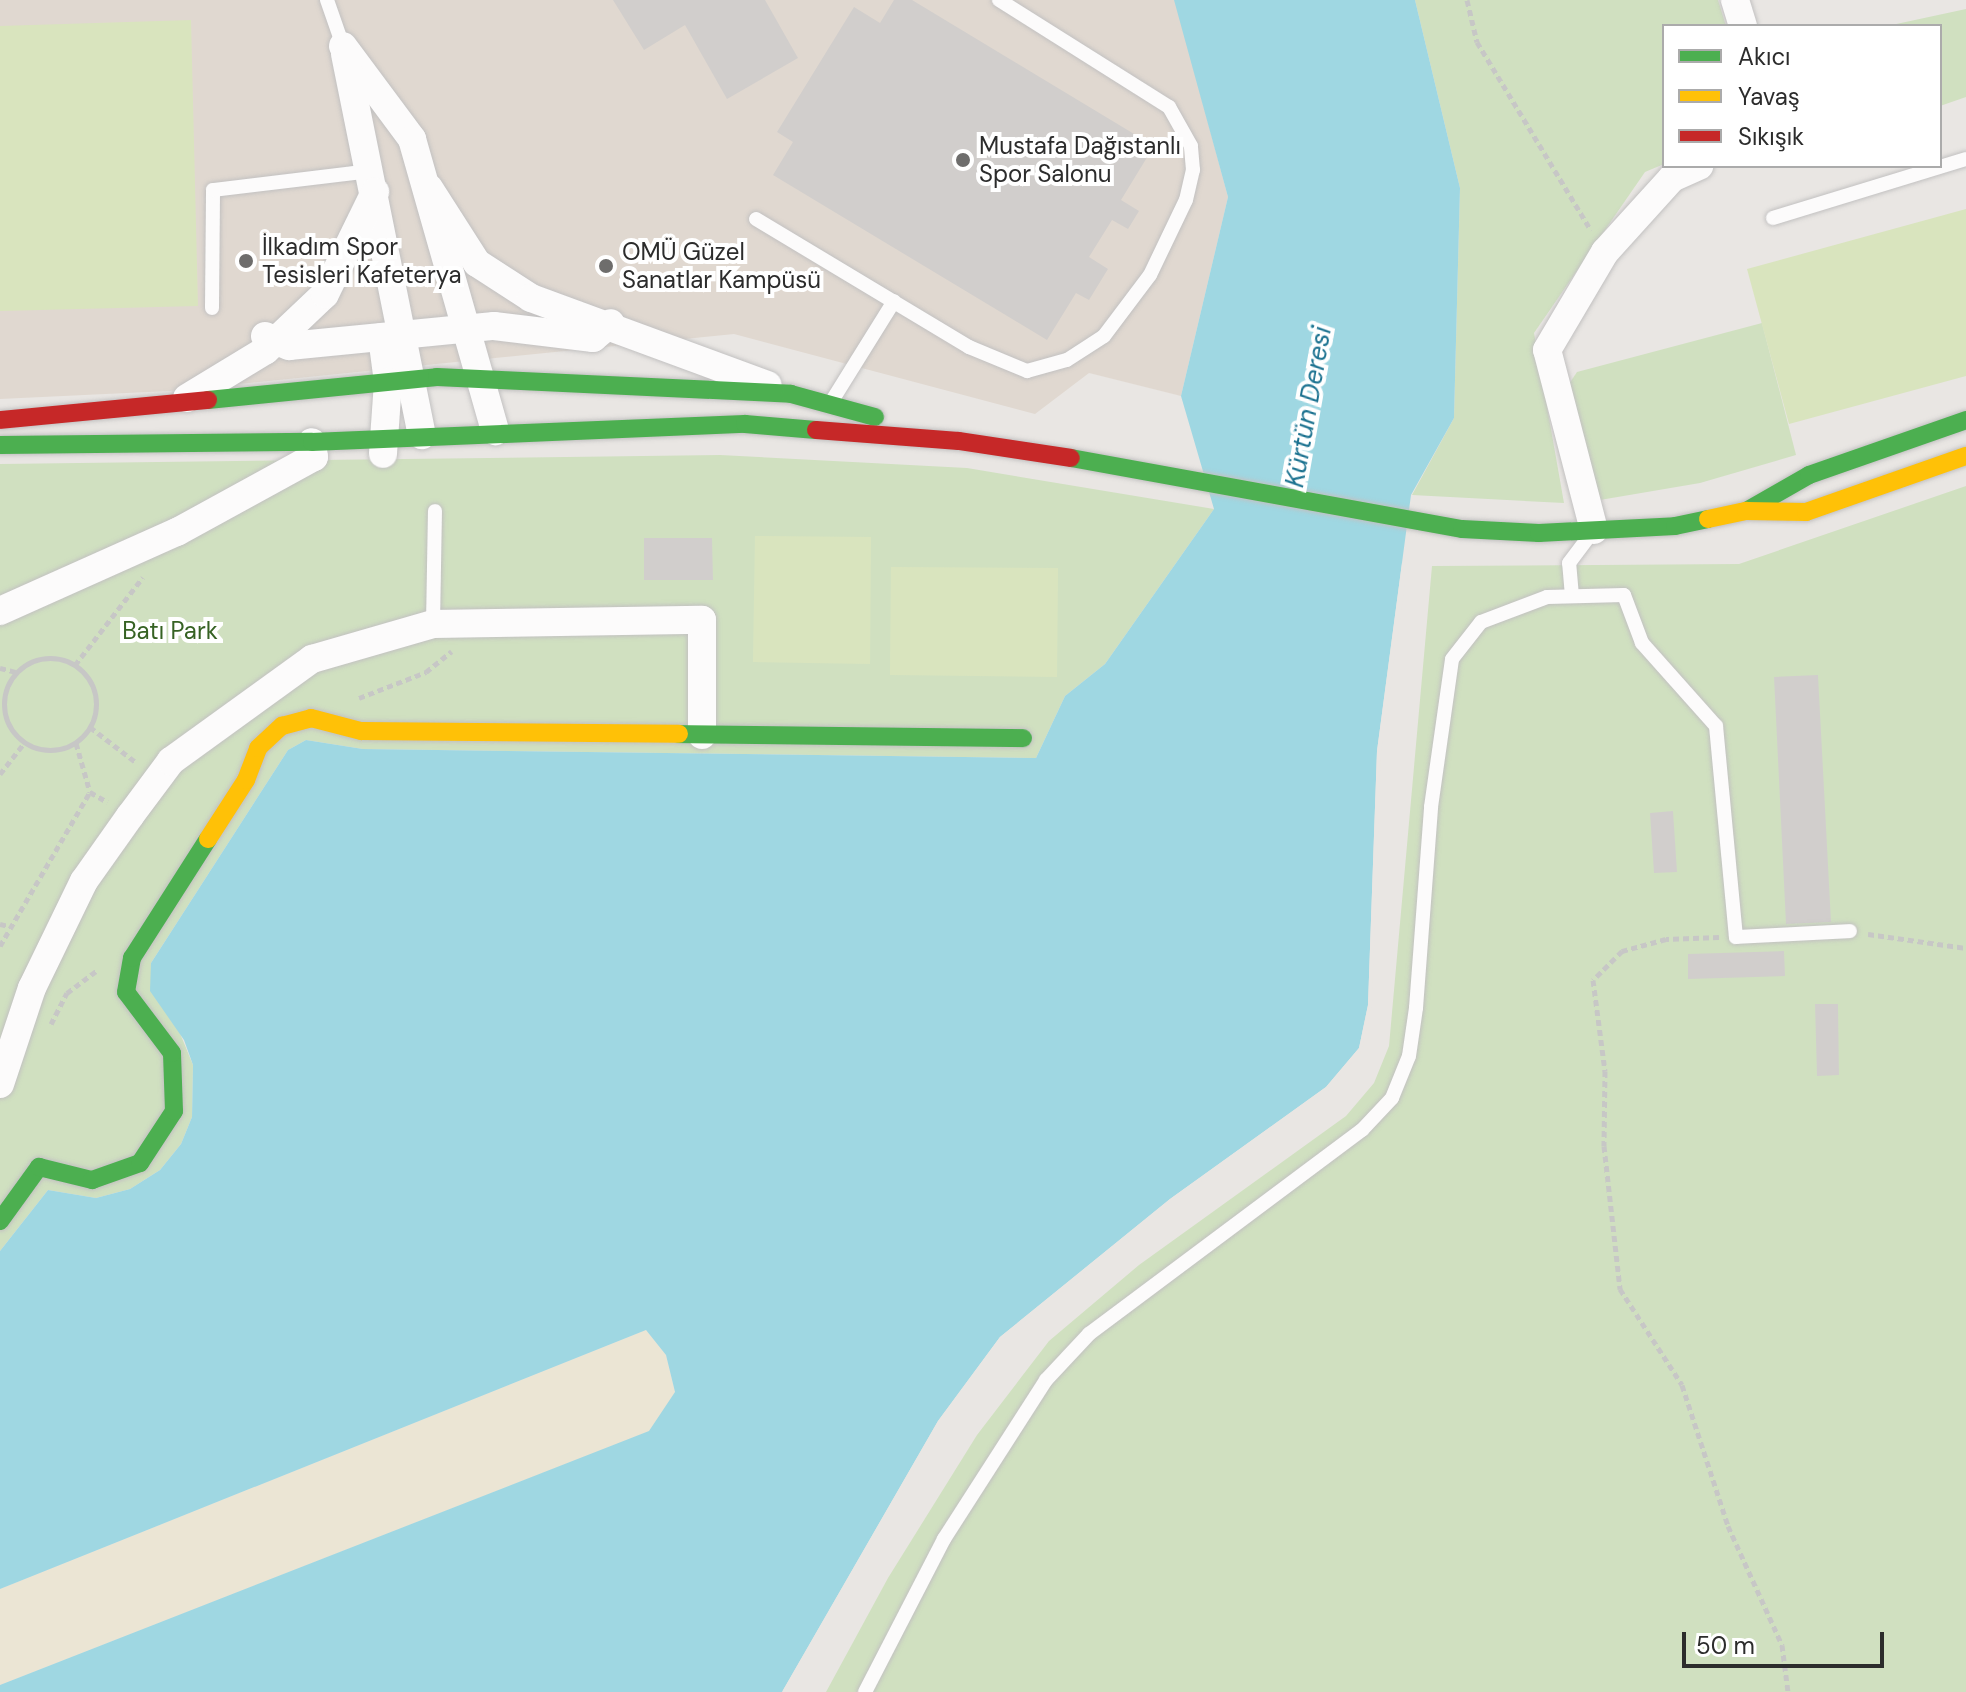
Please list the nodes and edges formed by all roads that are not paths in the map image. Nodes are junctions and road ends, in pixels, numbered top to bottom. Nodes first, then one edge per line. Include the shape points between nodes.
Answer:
1 (327, 0) edge
2 (999, 0) edge
3 (1735, 0) edge
4 (1742, 24) edge
5 (343, 46) junction
6 (1966, 159) edge
7 (1942, 166) edge
8 (1694, 168) edge
9 (1937, 168) edge
10 (372, 182) junction
11 (429, 188) junction
12 (1773, 218) dead end
13 (756, 219) dead end
14 (894, 301) junction
15 (212, 308) dead end
16 (614, 320) junction
17 (468, 328) junction
18 (392, 336) junction
19 (270, 338) junction
20 (482, 379) junction
21 (399, 380) junction
22 (791, 394) junction
23 (178, 403) junction
24 (830, 405) junction
25 (0, 420) edge
26 (1966, 420) edge
27 (495, 431) junction
28 (422, 435) junction
29 (959, 441) junction
30 (312, 442) junction
31 (0, 445) edge
32 (383, 446) junction
33 (1966, 456) edge
34 (435, 511) dead end
35 (1746, 511) junction
36 (1594, 530) junction
37 (1572, 596) junction
38 (0, 611) edge
39 (433, 624) junction
40 (702, 735) junction
41 (1023, 738) dead end
42 (1850, 931) road end
43 (0, 1084) edge
44 (0, 1221) edge
45 (865, 1692) edge

1 - 5 lane
2 - 14 lane via 1169,107 1191,146 1193,170 1186,200 1141,287 1104,336 1067,360 1027,371 969,347
3 - 4 street
5 - 10 street
5 - 11 street via 412,139
6 - 7 lane
8 - 36 street via 1672,178 1605,252 1547,350
9 - 12 lane
10 - 15 lane via 213,190
10 - 18 street
10 - 19 street via 325,294
11 - 16 street via 477,263 531,298
11 - 17 street
13 - 14 lane
14 - 24 lane
16 - 17 street via 593,338 494,326
16 - 22 street
17 - 18 street
17 - 20 street
18 - 19 street via 289,346
18 - 21 street
19 - 23 street
20 - 21 main road
20 - 22 main road
20 - 27 street
21 - 23 main road
21 - 28 street
21 - 32 street
22 - 24 main road
23 - 25 main road
24 - 29 main road
26 - 35 main road via 1809,475
27 - 28 main road
27 - 29 main road via 745,424
28 - 32 main road
29 - 36 main road via 1462,529
30 - 31 main road
30 - 32 main road
30 - 38 street via 314,457 218,509
33 - 35 main road via 1806,512
34 - 39 lane
35 - 36 main road via 1675,526
36 - 37 lane via 1569,563
37 - 42 lane via 1624,595 1642,643 1716,726 1736,937
37 - 45 lane via 1547,597 1481,622 1452,659 1431,807 1416,1008 1409,1056 1392,1098 1362,1130 1089,1334 1046,1380 944,1539
39 - 40 street via 702,620
39 - 43 street via 312,659 171,761 84,881 45,961
40 - 41 main road
40 - 44 main road via 347,727 311,718 282,726 258,748 246,780 132,958 126,992 172,1053 174,1111 140,1163 92,1180 39,1167

